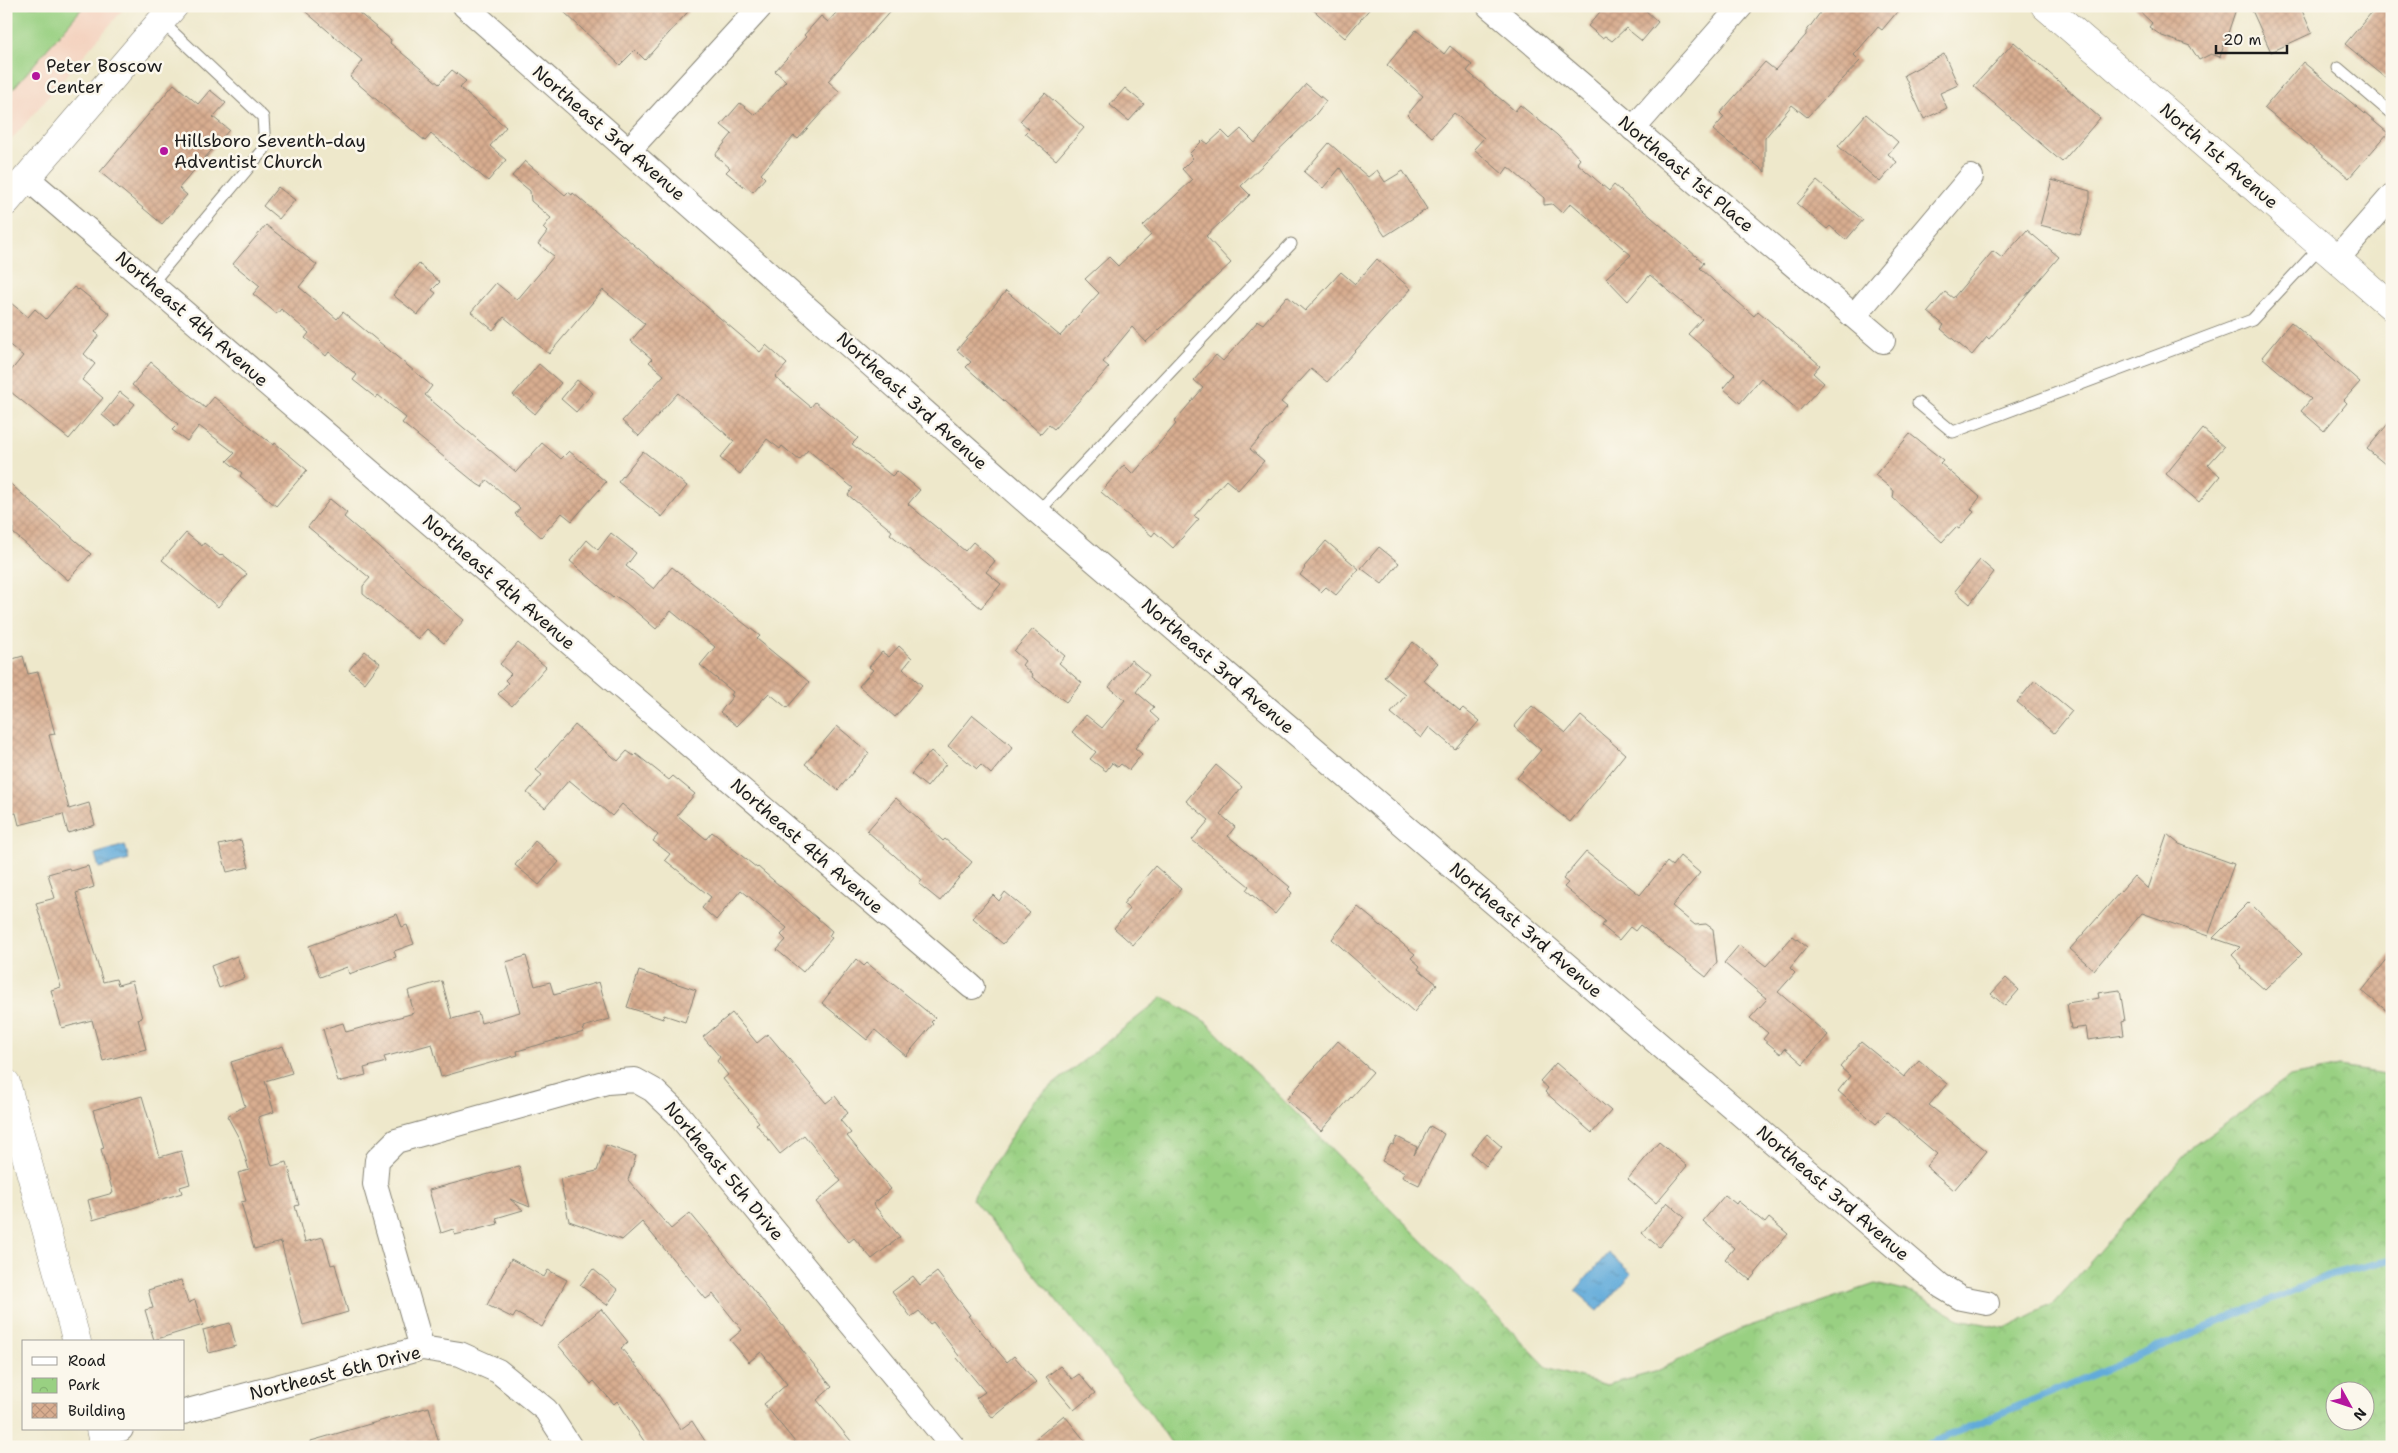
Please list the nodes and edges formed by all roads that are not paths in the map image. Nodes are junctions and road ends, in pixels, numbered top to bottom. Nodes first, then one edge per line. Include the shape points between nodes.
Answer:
1 (465, 6) edge
2 (761, 6) edge
3 (1489, 6) edge
4 (1740, 6) edge
5 (2045, 6) edge
6 (167, 14) edge
7 (2338, 68) dead end
8 (2392, 114) edge
9 (1633, 129) junction
10 (629, 150) junction
11 (1971, 177) dead end
12 (27, 178) junction
13 (2392, 196) edge
14 (6, 202) edge
15 (1291, 244) dead end
16 (2329, 252) junction
17 (151, 284) junction
18 (2392, 307) edge
19 (1854, 316) junction
20 (1883, 341) dead end
21 (1918, 403) dead end
22 (1038, 512) junction
23 (972, 988) dead end
24 (6, 1083) edge
25 (1986, 1303) dead end
26 (76, 1340) edge
27 (422, 1348) junction
28 (185, 1412) edge
29 (570, 1447) edge
30 (953, 1447) edge

1 - 10 street, Northeast 3rd Avenue
2 - 10 street
3 - 9 street, Northeast 1st Place
4 - 9 street
5 - 16 street, North 1st Avenue
6 - 12 street
6 - 17 lane via 263,117 265,148
7 - 8 lane
9 - 19 street, Northeast 1st Place
10 - 22 street, Northeast 3rd Avenue
11 - 19 street
12 - 14 street
12 - 17 street, Northeast 4th Avenue
13 - 16 street
15 - 22 lane
16 - 18 street, North 1st Avenue
16 - 21 lane via 2252,320 1953,432
17 - 23 street, Northeast 4th Avenue
19 - 20 street, Northeast 1st Place
22 - 25 street, Northeast 3rd Avenue via 1940,1286 1961,1298
24 - 26 street
27 - 28 street, Northeast 6th Drive
27 - 29 street, Northeast 6th Drive via 460,1354 498,1370 546,1410
27 - 30 street, Northeast 5th Drive via 376,1184 377,1160 396,1142 607,1082 635,1080 653,1090 677,1113

